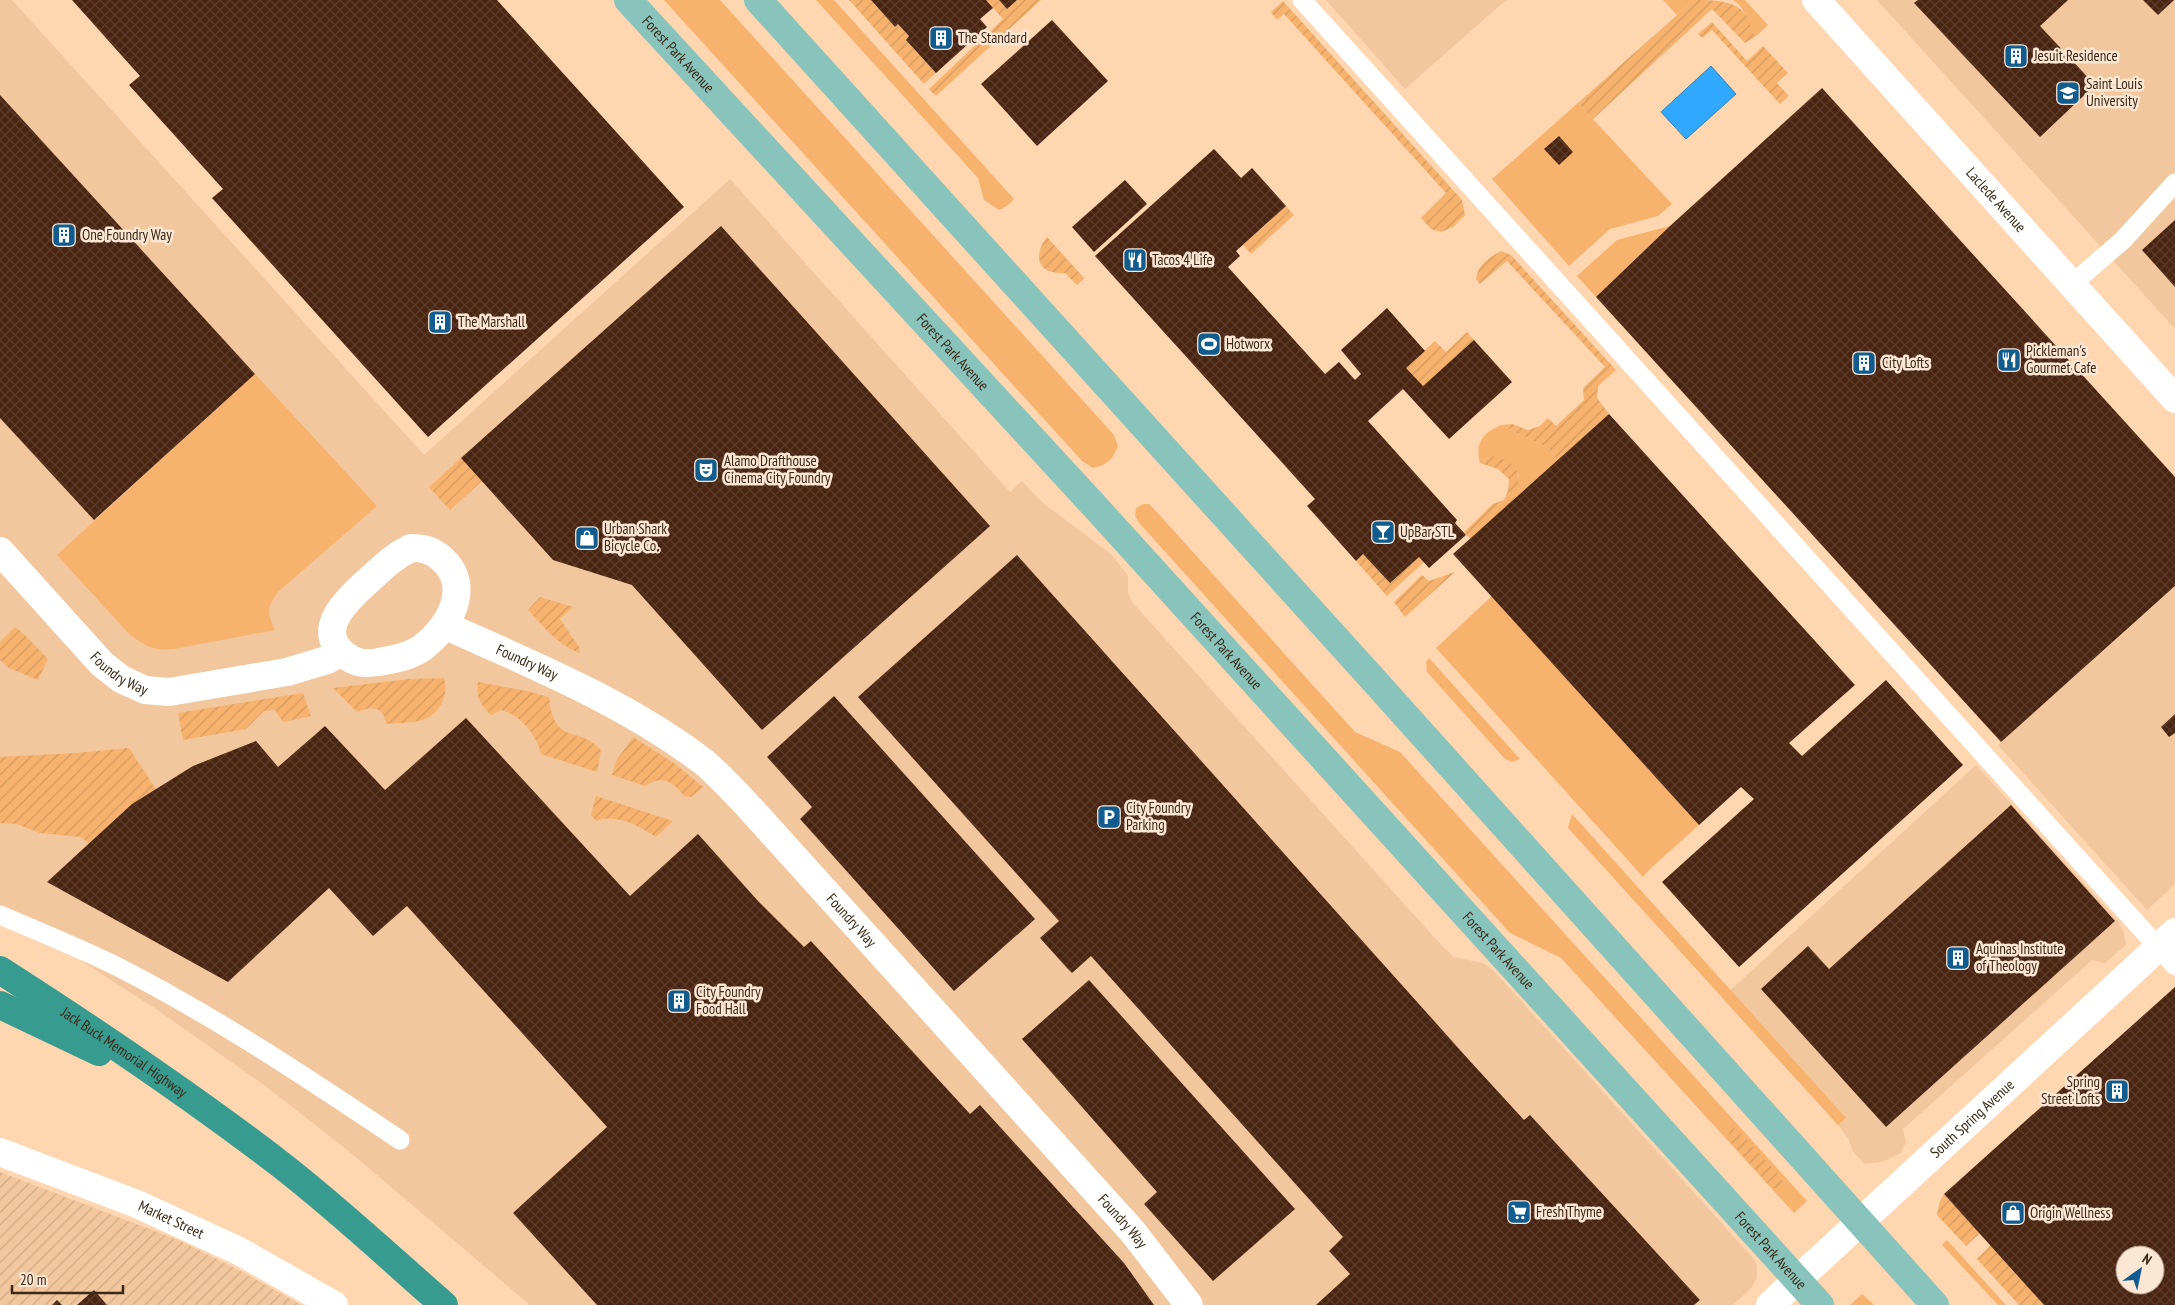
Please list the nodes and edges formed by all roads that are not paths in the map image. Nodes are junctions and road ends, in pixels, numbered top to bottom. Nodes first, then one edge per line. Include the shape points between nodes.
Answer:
1 (628, 0) edge
2 (758, 0) edge
3 (1302, 0) edge
4 (1816, 0) edge
5 (2175, 183) edge
6 (2072, 284) junction
7 (2175, 399) edge
8 (0, 551) edge
9 (444, 625) junction
10 (341, 652) junction
11 (0, 916) edge
12 (2169, 948) edge
13 (0, 970) edge
14 (0, 1004) edge
15 (400, 1140) dead end
16 (0, 1152) edge
17 (1861, 1222) junction
18 (1798, 1280) junction
19 (334, 1305) edge
20 (444, 1305) edge
21 (460, 1305) edge
22 (1189, 1305) edge
23 (1770, 1305) edge
24 (1820, 1305) edge
25 (1935, 1305) edge

1 - 18 main road, Forest Park Avenue via 1126,540
2 - 17 main road
3 - 12 lane
4 - 6 street, Laclede Avenue
5 - 6 lane via 2123,240
6 - 7 street, Laclede Avenue
8 - 10 street, Foundry Way via 102,664 121,679 145,690 170,692 287,672 327,660
9 - 10 street via 421,649 406,657 366,664 351,660
9 - 10 street via 458,594 457,580 450,566 437,554 424,548 411,548 397,555 338,611 332,626 334,640
9 - 22 street, Foundry Way via 602,699 670,738 706,764 748,806 1133,1232
11 - 15 lane via 118,967 169,995 311,1080
12 - 17 street, South Spring Avenue
13 - 20 highway, Jack Buck Memorial Highway via 63,1010 281,1165
14 - 21 highway, Jack Buck Memorial Highway via 125,1064 226,1126 319,1190 404,1256
16 - 19 street, Market Street via 154,1212 239,1251
17 - 18 street, South Spring Avenue
17 - 25 main road
18 - 23 street, South Spring Avenue
18 - 24 main road, Forest Park Avenue

